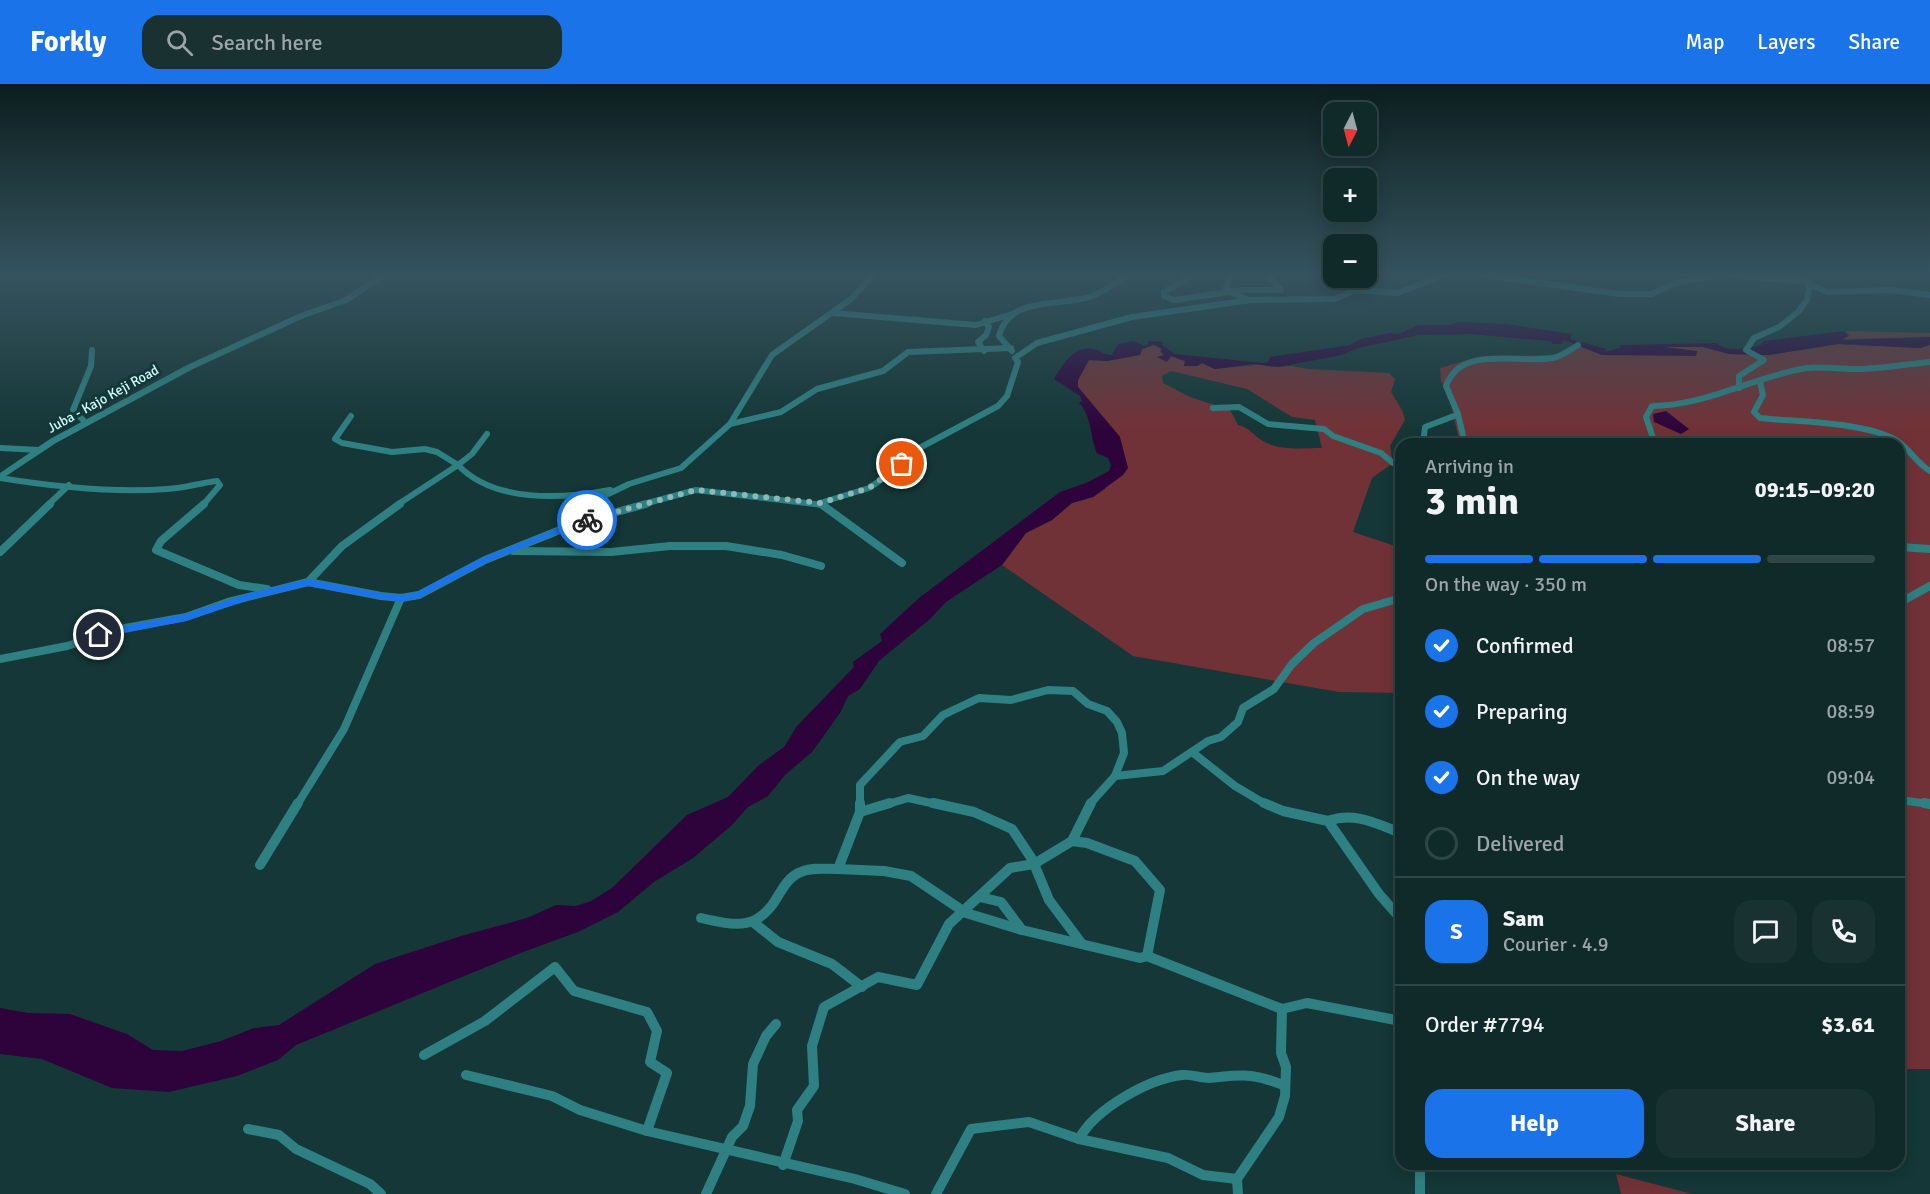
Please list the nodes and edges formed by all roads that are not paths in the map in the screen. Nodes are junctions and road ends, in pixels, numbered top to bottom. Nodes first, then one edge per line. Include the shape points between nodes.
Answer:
1 (277, 327) edge
2 (812, 327) edge
3 (989, 327) edge
4 (1002, 327) edge
5 (1100, 327) edge
6 (1777, 327) edge
7 (1578, 345) dead end
8 (1011, 348) junction
9 (92, 350) dead end
10 (984, 351) junction
11 (1016, 358) junction
12 (1930, 362) edge
13 (1760, 382) junction
14 (1738, 388) junction
15 (1213, 408) dead end
16 (351, 416) dead end
17 (1454, 416) dead end
18 (86, 423) junction
19 (730, 423) junction
20 (487, 434) dead end
21 (1424, 438) edge
22 (1463, 438) edge
23 (1653, 438) edge
24 (1891, 438) edge
25 (0, 448) edge
26 (1905, 449) edge
27 (39, 450) junction
28 (1395, 464) edge
29 (458, 465) junction
30 (1930, 471) edge
31 (0, 478) edge
32 (629, 484) junction
33 (69, 485) junction
34 (820, 503) junction
35 (580, 522) junction
36 (1905, 547) edge
37 (1930, 549) edge
38 (511, 551) junction
39 (0, 552) edge
40 (902, 563) dead end
41 (821, 566) dead end
42 (308, 582) junction
43 (1930, 586) edge
44 (272, 590) junction
45 (401, 598) junction
46 (1395, 600) edge
47 (1905, 600) edge
48 (0, 659) edge
49 (1192, 752) junction
50 (1115, 776) junction
51 (1905, 801) edge
52 (1930, 804) edge
53 (860, 812) junction
54 (1328, 821) junction
55 (1395, 830) edge
56 (1072, 841) junction
57 (1034, 864) junction
58 (260, 865) dead end
59 (838, 869) junction
60 (980, 897) junction
61 (963, 911) junction
62 (1395, 912) edge
63 (701, 918) dead end
64 (753, 922) junction
65 (1022, 930) junction
66 (1082, 944) junction
67 (1147, 956) junction
68 (862, 987) junction
69 (1282, 1009) junction
70 (1395, 1020) edge
71 (776, 1024) dead end
72 (424, 1055) dead end
73 (466, 1075) dead end
74 (1285, 1086) junction
75 (248, 1129) dead end
76 (647, 1131) junction
77 (1079, 1139) junction
78 (726, 1150) junction
79 (783, 1165) junction
80 (1420, 1170) edge
81 (1237, 1179) junction
82 (381, 1194) edge
83 (706, 1194) edge
84 (905, 1194) edge
85 (936, 1194) edge
86 (1238, 1194) edge
87 (1420, 1194) edge

1 - 18 main road, Juba - Kajo Keji Road via 190,367
2 - 19 street via 772,355
3 - 10 street via 978,342
4 - 8 street via 999,336
5 - 11 street via 1037,343
6 - 14 street via 1754,338 1746,350 1764,360 1739,376
7 - 22 street via 1555,357 1474,360 1455,370 1446,386 1455,403
8 - 10 street
8 - 11 street
9 - 18 street via 89,373 73,410
10 - 19 street via 908,352 883,371 817,389 781,412
11 - 34 street via 1007,396 998,406 912,452 897,469 869,488
12 - 13 street via 1807,369
13 - 14 street
13 - 24 street via 1763,395 1754,412 1760,418 1873,430
14 - 23 street via 1677,406 1652,406 1646,417
15 - 28 street via 1239,407 1268,424 1324,429 1381,453
16 - 29 street via 336,434 335,439 342,443 392,452 425,449
17 - 21 street via 1425,428
18 - 27 main road, Juba - Kajo Keji Road
19 - 32 street via 681,468
20 - 29 street
25 - 27 street
26 - 30 street
27 - 31 main road, Juba - Kajo Keji Road
29 - 32 street via 478,482 528,493 585,496
29 - 42 street via 365,527
31 - 33 street via 48,486
32 - 35 street via 598,499
33 - 39 street
33 - 44 street via 142,491 220,482 209,499 156,550 239,585
34 - 35 street via 696,490
34 - 40 street
35 - 38 street
36 - 37 street
38 - 41 street via 611,552 726,546
38 - 45 street via 464,570 428,592
42 - 44 street
42 - 45 street
43 - 47 street
44 - 48 street via 186,617
45 - 58 street via 345,729
46 - 49 street via 1363,609 1314,643 1274,689 1243,708 1238,722 1221,737
49 - 50 street via 1163,771
49 - 54 street via 1256,799 1282,811 1317,815
50 - 53 street via 1124,753 1117,722 1107,711 1088,704 1073,691 1048,690 1011,700 979,698 943,715 923,735 900,742 860,785
50 - 56 street via 1086,808
51 - 52 street
53 - 57 street via 908,798 974,812 1012,829
53 - 59 street
54 - 55 street via 1336,817 1368,819
54 - 62 street
56 - 57 street
56 - 67 street via 1135,861 1160,890
57 - 60 street via 1010,868
57 - 66 street via 1049,900
59 - 61 street via 895,872 912,877
59 - 64 street via 817,867 788,879 766,912
60 - 61 street
60 - 65 street via 1001,902
61 - 65 street
61 - 68 street via 949,924 917,985 878,977
63 - 64 street
64 - 68 street via 787,948 830,962
65 - 66 street
66 - 67 street via 1140,958
67 - 69 street
68 - 79 street via 824,1007 814,1031 809,1060 814,1086 797,1110 798,1121
69 - 70 street via 1307,1004
69 - 74 street
71 - 78 street via 765,1036 753,1065 750,1106 743,1126
72 - 76 street via 485,1021 555,968 574,991 647,1012 657,1031 650,1062 667,1073
73 - 76 street via 552,1096 580,1110
74 - 77 street via 1259,1075 1182,1075 1137,1089 1087,1124
74 - 81 street via 1279,1117
75 - 82 street via 279,1135 296,1149 370,1184
76 - 78 street
77 - 81 street via 1168,1158 1203,1175
77 - 85 street via 1029,1122 971,1129
78 - 79 street
78 - 83 street
79 - 84 street via 855,1179
80 - 87 street
81 - 86 street

